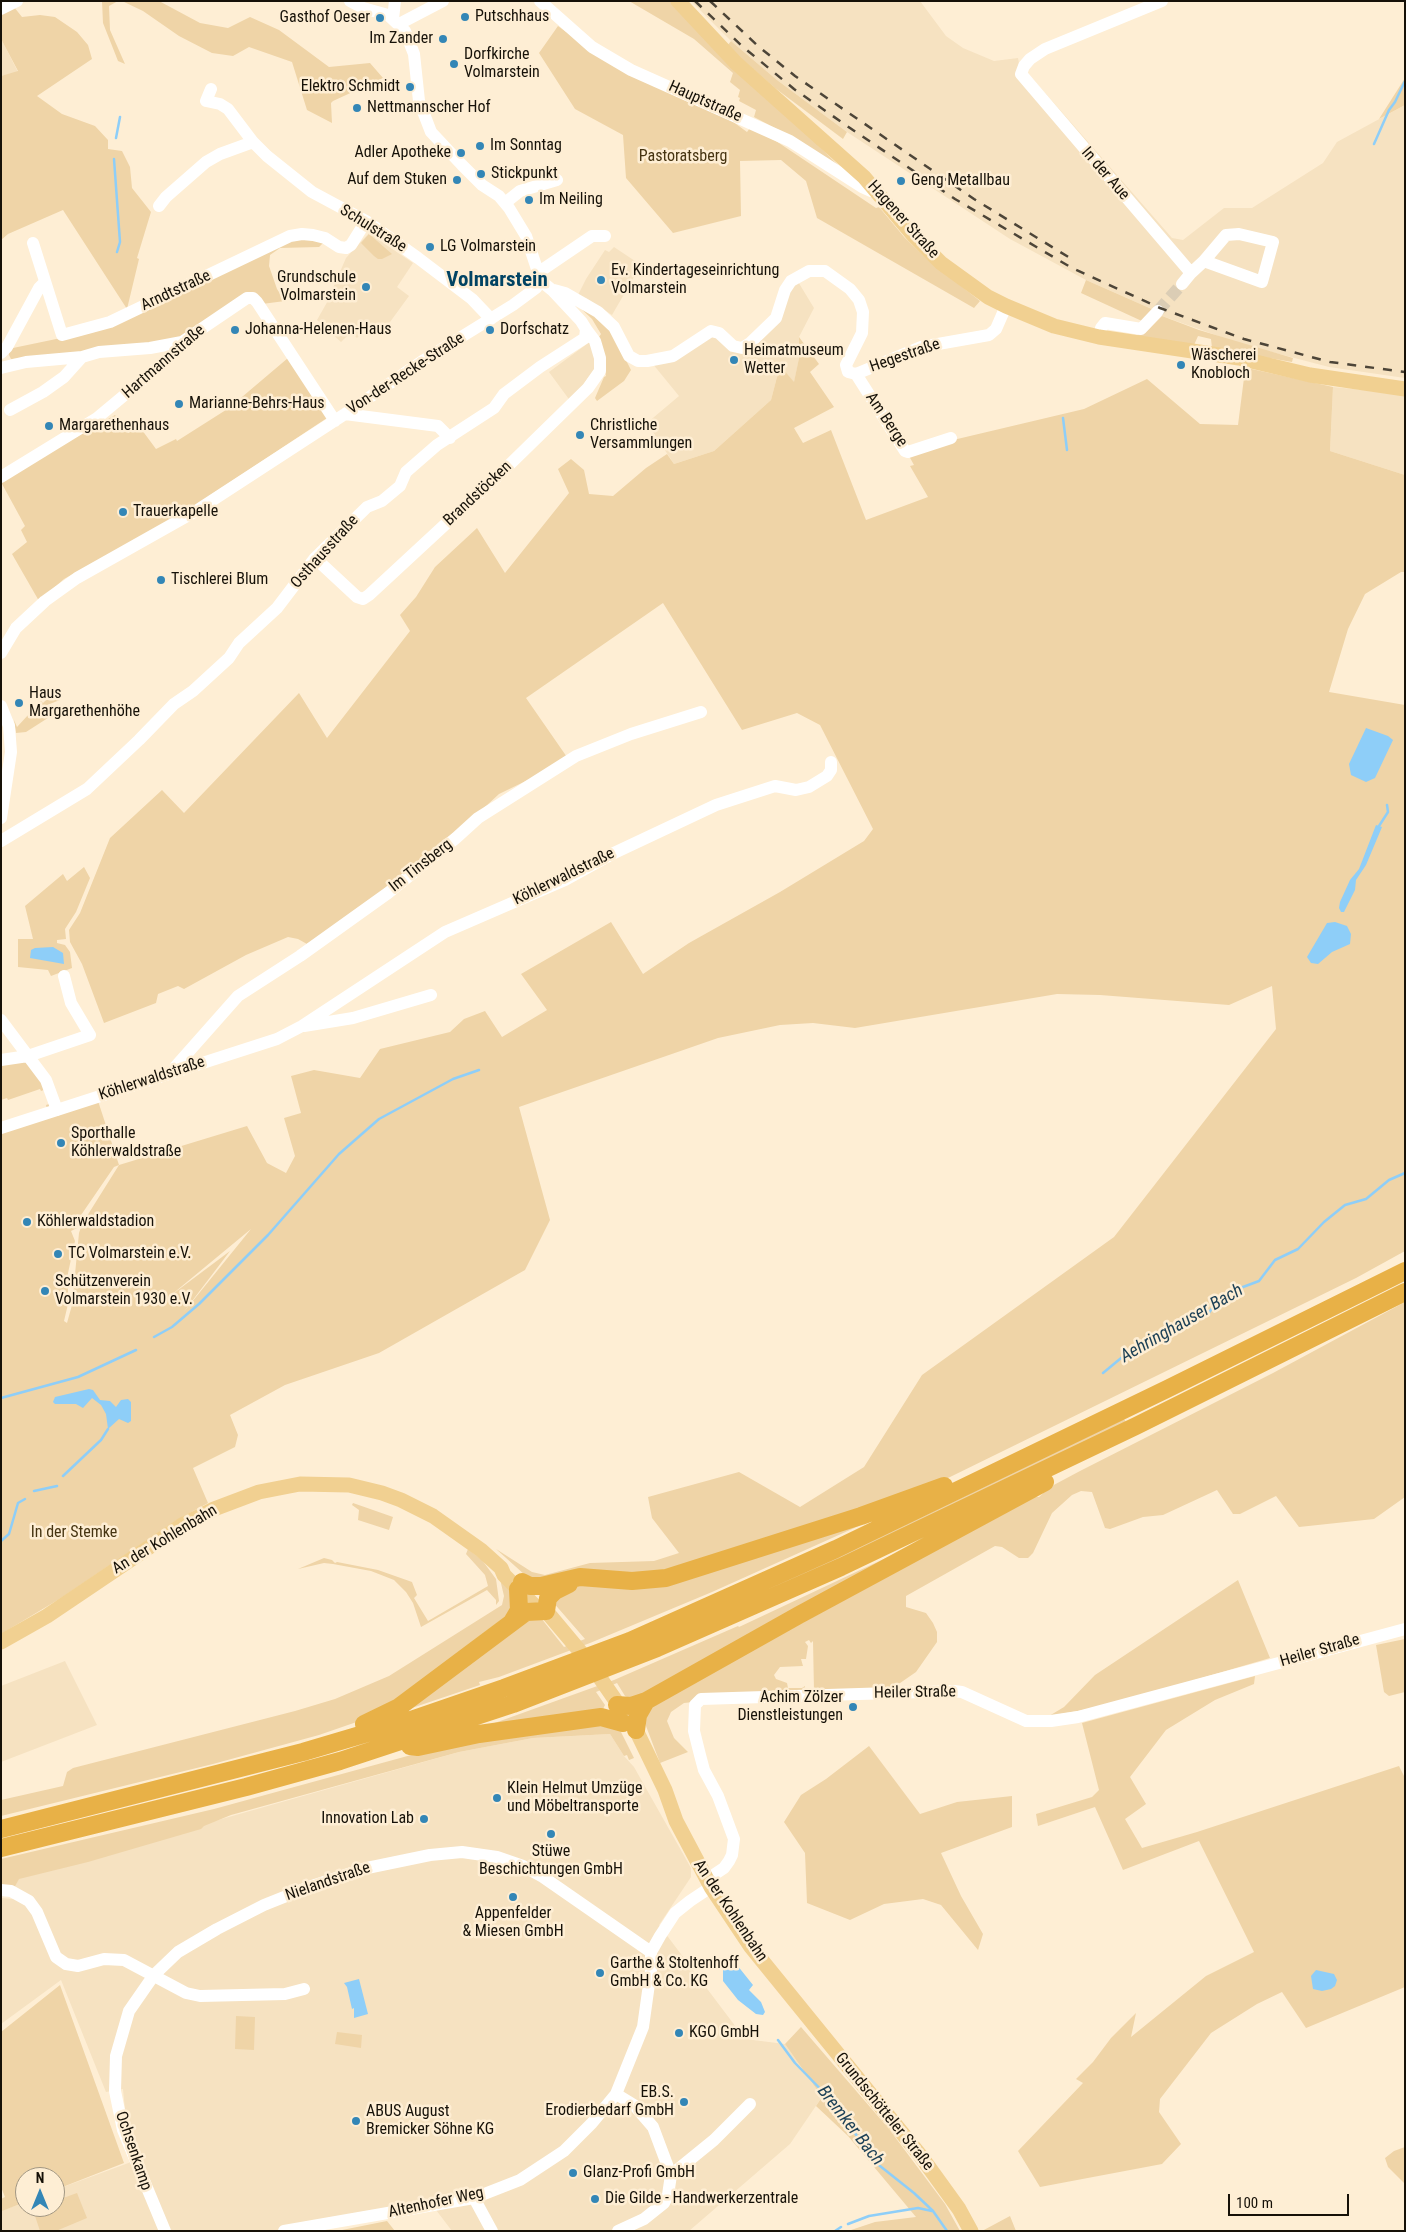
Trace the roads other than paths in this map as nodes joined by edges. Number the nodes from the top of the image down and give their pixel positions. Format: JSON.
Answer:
{"nodes":[{"id":1,"x":17,"y":1,"type":"edge"},
{"id":2,"x":350,"y":1,"type":"edge"},
{"id":3,"x":365,"y":1,"type":"edge"},
{"id":4,"x":395,"y":1,"type":"edge"},
{"id":5,"x":443,"y":1,"type":"edge"},
{"id":6,"x":540,"y":1,"type":"edge"},
{"id":7,"x":678,"y":1,"type":"edge"},
{"id":8,"x":1162,"y":1,"type":"edge"},
{"id":9,"x":1,"y":9,"type":"edge"},
{"id":10,"x":379,"y":12,"type":"junction"},
{"id":11,"x":396,"y":21,"type":"junction"},
{"id":12,"x":211,"y":89,"type":"dead end"},
{"id":13,"x":253,"y":142,"type":"junction"},
{"id":14,"x":557,"y":180,"type":"dead end"},
{"id":15,"x":878,"y":191,"type":"junction"},
{"id":16,"x":505,"y":203,"type":"junction"},
{"id":17,"x":160,"y":206,"type":"dead end"},
{"id":18,"x":366,"y":221,"type":"junction"},
{"id":19,"x":605,"y":236,"type":"dead end"},
{"id":20,"x":33,"y":243,"type":"dead end"},
{"id":21,"x":1204,"y":261,"type":"junction"},
{"id":22,"x":1190,"y":273,"type":"junction"},
{"id":23,"x":540,"y":277,"type":"junction"},
{"id":24,"x":45,"y":282,"type":"junction"},
{"id":25,"x":1182,"y":284,"type":"tunnel mouth"},
{"id":26,"x":552,"y":290,"type":"junction"},
{"id":27,"x":1006,"y":306,"type":"junction"},
{"id":28,"x":1158,"y":311,"type":"tunnel mouth"},
{"id":29,"x":492,"y":319,"type":"junction"},
{"id":30,"x":586,"y":329,"type":"junction"},
{"id":31,"x":1099,"y":337,"type":"junction"},
{"id":32,"x":182,"y":342,"type":"junction"},
{"id":33,"x":1,"y":354,"type":"edge"},
{"id":34,"x":82,"y":357,"type":"junction"},
{"id":35,"x":1,"y":368,"type":"edge"},
{"id":36,"x":856,"y":374,"type":"junction"},
{"id":37,"x":1405,"y":389,"type":"edge"},
{"id":38,"x":10,"y":410,"type":"dead end"},
{"id":39,"x":340,"y":417,"type":"junction"},
{"id":40,"x":450,"y":438,"type":"junction"},
{"id":41,"x":951,"y":438,"type":"dead end"},
{"id":42,"x":1,"y":477,"type":"edge"},
{"id":43,"x":315,"y":558,"type":"junction"},
{"id":44,"x":1,"y":653,"type":"edge"},
{"id":45,"x":1,"y":706,"type":"edge"},
{"id":46,"x":701,"y":712,"type":"dead end"},
{"id":47,"x":831,"y":762,"type":"dead end"},
{"id":48,"x":4,"y":803,"type":"junction"},
{"id":49,"x":1,"y":818,"type":"edge"},
{"id":50,"x":8,"y":833,"type":"edge"},
{"id":51,"x":64,"y":976,"type":"dead end"},
{"id":52,"x":431,"y":995,"type":"dead end"},
{"id":53,"x":1,"y":1020,"type":"edge"},
{"id":54,"x":302,"y":1026,"type":"junction"},
{"id":55,"x":28,"y":1056,"type":"junction"},
{"id":56,"x":1,"y":1060,"type":"edge"},
{"id":57,"x":174,"y":1072,"type":"junction"},
{"id":58,"x":57,"y":1110,"type":"junction"},
{"id":59,"x":1,"y":1128,"type":"edge"},
{"id":60,"x":1405,"y":1271,"type":"edge"},
{"id":61,"x":1405,"y":1292,"type":"edge"},
{"id":62,"x":1080,"y":1453,"type":"junction"},
{"id":63,"x":992,"y":1474,"type":"junction"},
{"id":64,"x":596,"y":1578,"type":"junction"},
{"id":65,"x":520,"y":1585,"type":"junction"},
{"id":66,"x":546,"y":1611,"type":"junction"},
{"id":67,"x":512,"y":1622,"type":"junction"},
{"id":68,"x":1405,"y":1629,"type":"edge"},
{"id":69,"x":1,"y":1642,"type":"edge"},
{"id":70,"x":613,"y":1698,"type":"junction"},
{"id":71,"x":646,"y":1701,"type":"junction"},
{"id":72,"x":601,"y":1717,"type":"junction"},
{"id":73,"x":629,"y":1727,"type":"junction"},
{"id":74,"x":394,"y":1744,"type":"junction"},
{"id":75,"x":303,"y":1752,"type":"junction"},
{"id":76,"x":1,"y":1829,"type":"edge"},
{"id":77,"x":1,"y":1848,"type":"edge"},
{"id":78,"x":709,"y":1884,"type":"junction"},
{"id":79,"x":1,"y":1890,"type":"edge"},
{"id":80,"x":651,"y":1952,"type":"junction"},
{"id":81,"x":154,"y":1975,"type":"junction"},
{"id":82,"x":304,"y":1989,"type":"dead end"},
{"id":83,"x":792,"y":1996,"type":"joint"},
{"id":84,"x":616,"y":2094,"type":"junction"},
{"id":85,"x":750,"y":2104,"type":"dead end"},
{"id":86,"x":671,"y":2175,"type":"junction"},
{"id":87,"x":474,"y":2198,"type":"junction"},
{"id":88,"x":165,"y":2231,"type":"edge"},
{"id":89,"x":284,"y":2231,"type":"edge"},
{"id":90,"x":492,"y":2231,"type":"edge"},
{"id":91,"x":618,"y":2231,"type":"edge"},
{"id":92,"x":971,"y":2231,"type":"edge"}],
"edges":[{"from":1,"to":9,"type":"street"},
{"from":2,"to":10,"type":"street"},
{"from":3,"to":10,"type":"street"},
{"from":4,"to":11,"type":"street"},
{"from":5,"to":11,"type":"street"},
{"from":6,"to":15,"type":"street","name":"Hauptstraße"},
{"from":7,"to":15,"type":"main road","name":"Hagener Straße"},
{"from":8,"to":22,"type":"street","name":"In der Aue"},
{"from":10,"to":11,"type":"street"},
{"from":11,"to":16,"type":"street"},
{"from":12,"to":13,"type":"street","name":"Schulstraße"},
{"from":13,"to":17,"type":"street"},
{"from":13,"to":18,"type":"street","name":"Schulstraße"},
{"from":14,"to":16,"type":"street"},
{"from":15,"to":27,"type":"main road","name":"Hagener Straße"},
{"from":16,"to":23,"type":"street"},
{"from":18,"to":24,"type":"street","name":"Arndtstraße"},
{"from":18,"to":29,"type":"street","name":"Schulstraße"},
{"from":19,"to":23,"type":"street","name":"Von-der-Recke-Straße"},
{"from":20,"to":24,"type":"street","name":"Arndtstraße"},
{"from":21,"to":21,"type":"street"},
{"from":21,"to":22,"type":"street"},
{"from":22,"to":25,"type":"street"},
{"from":23,"to":26,"type":"street"},
{"from":23,"to":29,"type":"street","name":"Von-der-Recke-Straße"},
{"from":24,"to":33,"type":"street"},
{"from":26,"to":30,"type":"street"},
{"from":26,"to":36,"type":"street","name":"Hegestraße"},
{"from":27,"to":31,"type":"main road","name":"Hagener Straße"},
{"from":27,"to":36,"type":"street","name":"Hegestraße"},
{"from":28,"to":31,"type":"street"},
{"from":29,"to":39,"type":"street","name":"Von-der-Recke-Straße"},
{"from":30,"to":40,"type":"street","name":"Osthausstraße"},
{"from":30,"to":43,"type":"street","name":"Brandstöcken"},
{"from":31,"to":37,"type":"main road","name":"Hagener Straße"},
{"from":32,"to":34,"type":"street"},
{"from":32,"to":39,"type":"street","name":"Hartmannstraße"},
{"from":32,"to":42,"type":"street","name":"Hartmannstraße"},
{"from":34,"to":35,"type":"street"},
{"from":34,"to":38,"type":"street"},
{"from":36,"to":41,"type":"street","name":"Am Berge"},
{"from":39,"to":40,"type":"street"},
{"from":39,"to":44,"type":"street","name":"Von-der-Recke-Straße"},
{"from":40,"to":43,"type":"street","name":"Osthausstraße"},
{"from":43,"to":50,"type":"street","name":"Osthausstraße"},
{"from":45,"to":48,"type":"street"},
{"from":46,"to":57,"type":"street","name":"Im Tinsberg"},
{"from":47,"to":54,"type":"street","name":"Köhlerwaldstraße"},
{"from":48,"to":49,"type":"street"},
{"from":48,"to":50,"type":"street"},
{"from":51,"to":55,"type":"street"},
{"from":52,"to":54,"type":"street","name":"Köhlerwaldstraße"},
{"from":53,"to":55,"type":"street"},
{"from":54,"to":57,"type":"street","name":"Köhlerwaldstraße"},
{"from":55,"to":56,"type":"street"},
{"from":55,"to":58,"type":"street"},
{"from":57,"to":58,"type":"street","name":"Köhlerwaldstraße"},
{"from":58,"to":59,"type":"street","name":"Köhlerwaldstraße"},
{"from":60,"to":63,"type":"highway"},
{"from":61,"to":62,"type":"highway"},
{"from":62,"to":71,"type":"highway"},
{"from":62,"to":74,"type":"highway"},
{"from":63,"to":64,"type":"highway"},
{"from":63,"to":75,"type":"highway"},
{"from":64,"to":65,"type":"highway"},
{"from":64,"to":66,"type":"highway"},
{"from":65,"to":66,"type":"main road","name":"An der Kohlenbahn"},
{"from":65,"to":67,"type":"highway"},
{"from":65,"to":69,"type":"main road","name":"An der Kohlenbahn"},
{"from":66,"to":67,"type":"highway"},
{"from":66,"to":70,"type":"main road","name":"An der Kohlenbahn"},
{"from":67,"to":75,"type":"highway"},
{"from":68,"to":78,"type":"street","name":"Heiler Straße"},
{"from":70,"to":71,"type":"highway"},
{"from":70,"to":72,"type":"highway"},
{"from":70,"to":73,"type":"main road","name":"An der Kohlenbahn"},
{"from":71,"to":73,"type":"highway"},
{"from":72,"to":73,"type":"highway"},
{"from":72,"to":74,"type":"highway"},
{"from":73,"to":78,"type":"main road","name":"An der Kohlenbahn"},
{"from":74,"to":77,"type":"highway"},
{"from":75,"to":76,"type":"highway"},
{"from":78,"to":80,"type":"street"},
{"from":78,"to":83,"type":"main road","name":"An der Kohlenbahn"},
{"from":79,"to":81,"type":"street"},
{"from":80,"to":81,"type":"street","name":"Nielandstraße"},
{"from":80,"to":84,"type":"street","name":"Altenhofer Weg"},
{"from":81,"to":82,"type":"street"},
{"from":81,"to":88,"type":"street","name":"Ochsenkamp"},
{"from":83,"to":92,"type":"main road","name":"Grundschötteler Straße"},
{"from":84,"to":86,"type":"street"},
{"from":84,"to":87,"type":"street","name":"Altenhofer Weg"},
{"from":85,"to":86,"type":"street"},
{"from":86,"to":91,"type":"street"},
{"from":87,"to":89,"type":"street","name":"Altenhofer Weg"},
{"from":87,"to":90,"type":"street"}]}
